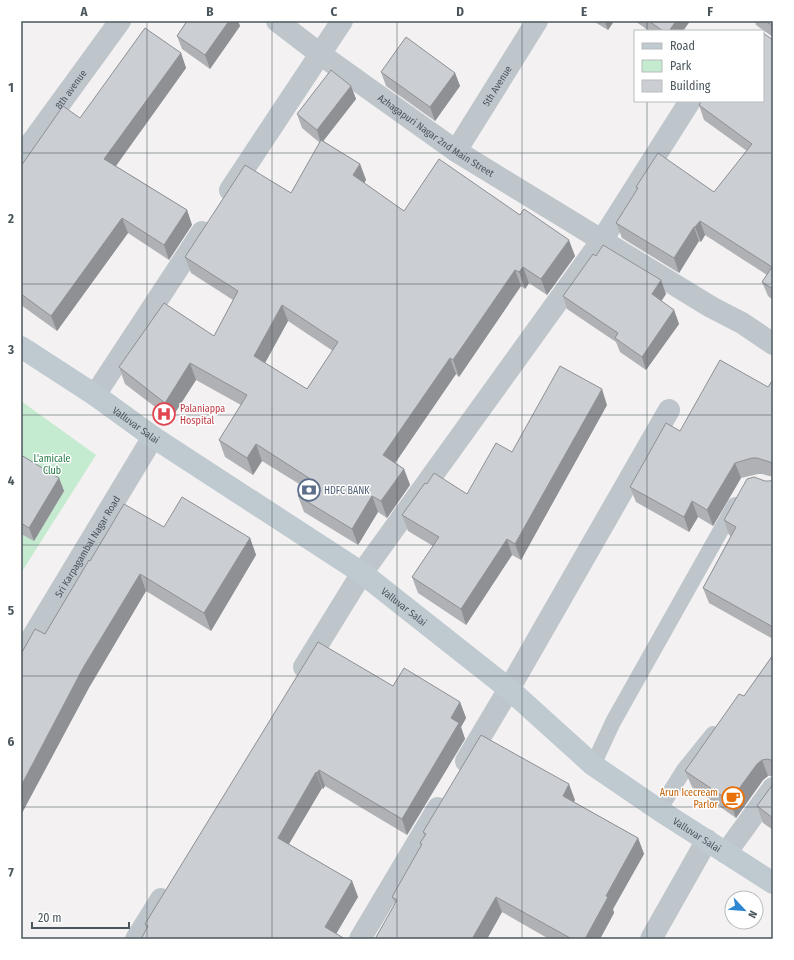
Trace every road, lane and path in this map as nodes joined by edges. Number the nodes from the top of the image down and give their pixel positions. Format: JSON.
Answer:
{"nodes":[{"id":1,"x":120,"y":21,"type":"edge"},
{"id":2,"x":277,"y":21,"type":"edge"},
{"id":3,"x":342,"y":21,"type":"edge"},
{"id":4,"x":537,"y":21,"type":"edge"},
{"id":5,"x":320,"y":54,"type":"junction"},
{"id":6,"x":689,"y":102,"type":"edge"},
{"id":7,"x":456,"y":151,"type":"junction"},
{"id":8,"x":21,"y":158,"type":"edge"},
{"id":9,"x":602,"y":240,"type":"junction"},
{"id":10,"x":773,"y":344,"type":"edge"},
{"id":11,"x":21,"y":347,"type":"edge"},
{"id":12,"x":95,"y":395,"type":"junction"},
{"id":13,"x":669,"y":410,"type":"dead end"},
{"id":14,"x":153,"y":437,"type":"junction"},
{"id":15,"x":742,"y":493,"type":"edge"},
{"id":16,"x":362,"y":573,"type":"junction"},
{"id":17,"x":21,"y":656,"type":"edge"},
{"id":18,"x":295,"y":682,"type":"edge"},
{"id":19,"x":509,"y":689,"type":"junction"},
{"id":20,"x":723,"y":723,"type":"edge"},
{"id":21,"x":593,"y":765,"type":"junction"},
{"id":22,"x":773,"y":788,"type":"edge"},
{"id":23,"x":660,"y":810,"type":"junction"},
{"id":24,"x":707,"y":840,"type":"junction"},
{"id":25,"x":726,"y":853,"type":"junction"},
{"id":26,"x":773,"y":883,"type":"edge"},
{"id":27,"x":170,"y":885,"type":"edge"},
{"id":28,"x":136,"y":939,"type":"edge"},
{"id":29,"x":360,"y":939,"type":"edge"},
{"id":30,"x":651,"y":939,"type":"edge"}],
"edges":[{"from":1,"to":8,"type":"street","name":"8th avenue"},
{"from":2,"to":5,"type":"street","name":"Azhagapuri Nagar 2nd Main Street"},
{"from":3,"to":5,"type":"street"},
{"from":4,"to":7,"type":"street","name":"5th Avenue"},
{"from":5,"to":7,"type":"street","name":"Azhagapuri Nagar 2nd Main Street"},
{"from":5,"to":12,"type":"street"},
{"from":6,"to":9,"type":"street"},
{"from":7,"to":9,"type":"street","name":"Azhagapuri Nagar 2nd Main Street"},
{"from":9,"to":10,"type":"street","name":"Azhagapuri Nagar 2nd Main Street"},
{"from":9,"to":16,"type":"street"},
{"from":11,"to":12,"type":"main road","name":"Valluvar Salai"},
{"from":12,"to":14,"type":"main road","name":"Valluvar Salai"},
{"from":13,"to":19,"type":"street"},
{"from":14,"to":16,"type":"main road","name":"Valluvar Salai"},
{"from":14,"to":17,"type":"street","name":"Sri Karpagambal Nagar Road"},
{"from":15,"to":21,"type":"lane"},
{"from":16,"to":18,"type":"street"},
{"from":16,"to":19,"type":"main road","name":"Valluvar Salai"},
{"from":19,"to":21,"type":"main road","name":"Valluvar Salai"},
{"from":19,"to":29,"type":"street"},
{"from":20,"to":23,"type":"lane"},
{"from":21,"to":23,"type":"main road","name":"Valluvar Salai"},
{"from":22,"to":25,"type":"street"},
{"from":23,"to":24,"type":"main road","name":"Valluvar Salai"},
{"from":24,"to":25,"type":"main road","name":"Valluvar Salai"},
{"from":24,"to":30,"type":"street"},
{"from":25,"to":26,"type":"main road","name":"Valluvar Salai"},
{"from":27,"to":28,"type":"street"}]}
